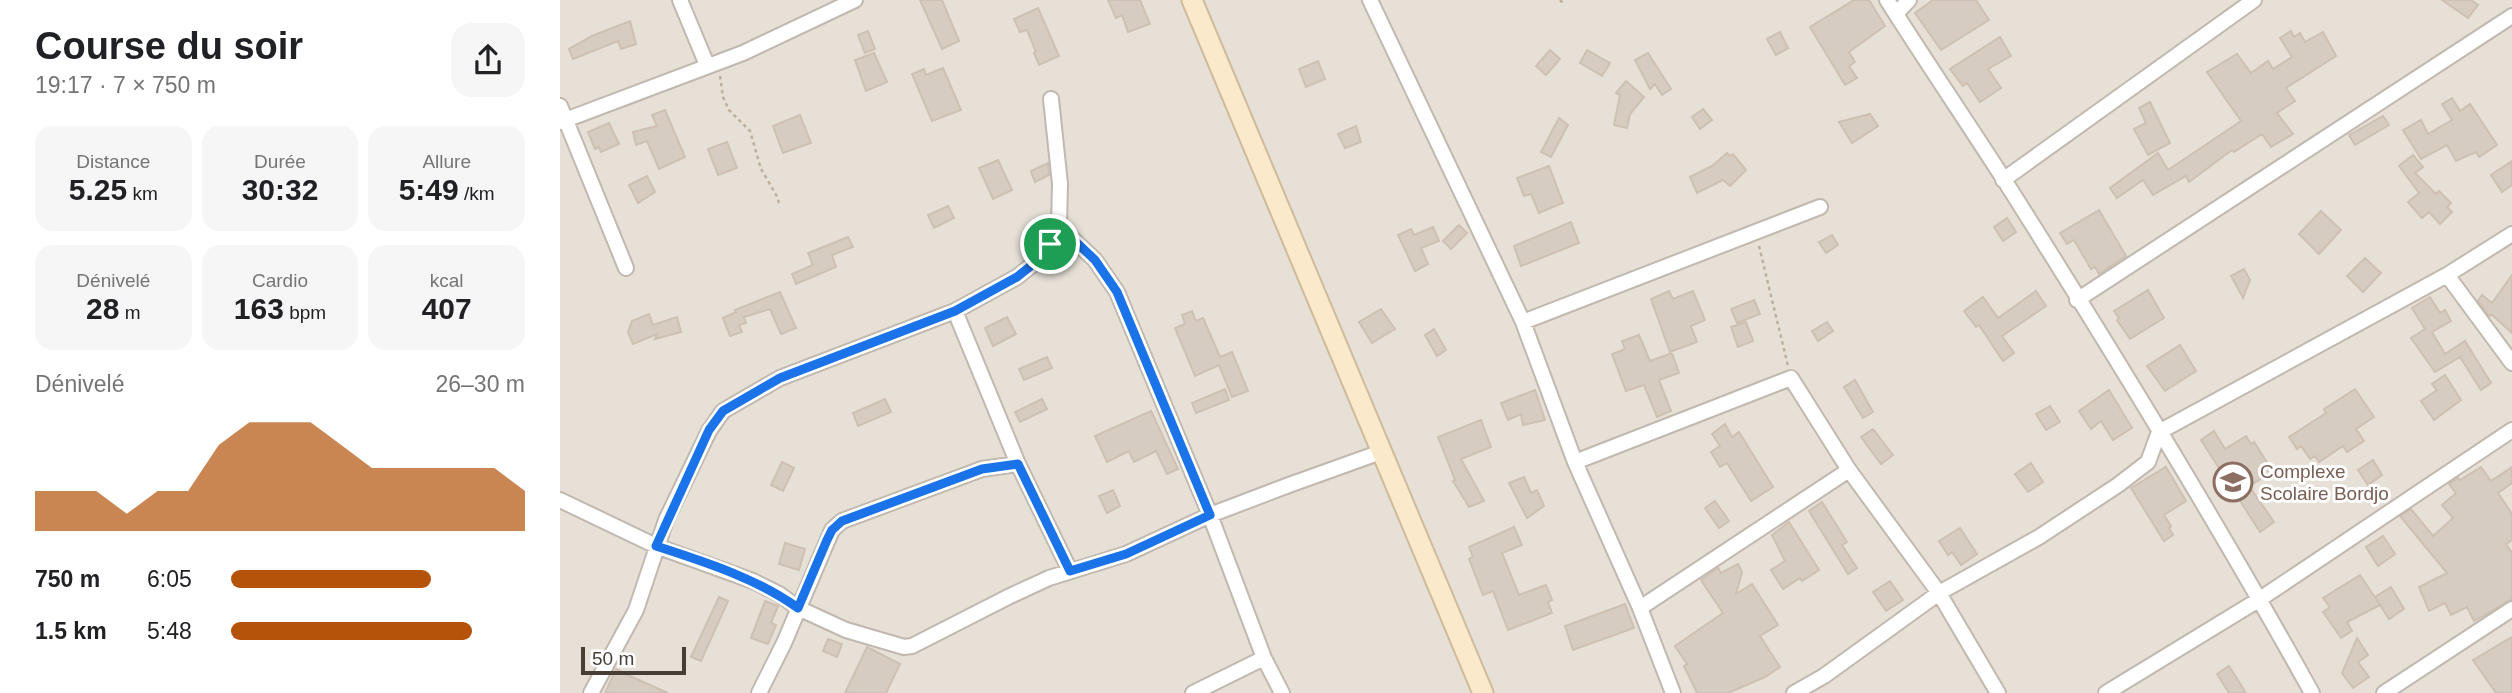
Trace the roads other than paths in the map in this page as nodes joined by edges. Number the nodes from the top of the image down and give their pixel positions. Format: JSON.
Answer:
{"nodes":[{"id":1,"x":680,"y":0,"type":"edge"},
{"id":2,"x":854,"y":0,"type":"edge"},
{"id":3,"x":1192,"y":0,"type":"edge"},
{"id":4,"x":1370,"y":0,"type":"edge"},
{"id":5,"x":1887,"y":0,"type":"edge"},
{"id":6,"x":1909,"y":0,"type":"edge"},
{"id":7,"x":2254,"y":0,"type":"edge"},
{"id":8,"x":1896,"y":14,"type":"junction"},
{"id":9,"x":2512,"y":16,"type":"edge"},
{"id":10,"x":712,"y":64,"type":"junction"},
{"id":11,"x":1051,"y":99,"type":"dead end"},
{"id":12,"x":562,"y":116,"type":"edge"},
{"id":13,"x":2003,"y":180,"type":"junction"},
{"id":14,"x":1820,"y":207,"type":"dead end"},
{"id":15,"x":1059,"y":226,"type":"junction"},
{"id":16,"x":2512,"y":234,"type":"edge"},
{"id":17,"x":625,"y":268,"type":"dead end"},
{"id":18,"x":2447,"y":275,"type":"junction"},
{"id":19,"x":2077,"y":300,"type":"junction"},
{"id":20,"x":955,"y":311,"type":"junction"},
{"id":21,"x":1523,"y":322,"type":"junction"},
{"id":22,"x":2512,"y":363,"type":"edge"},
{"id":23,"x":2512,"y":430,"type":"edge"},
{"id":24,"x":2159,"y":432,"type":"junction"},
{"id":25,"x":1381,"y":452,"type":"junction"},
{"id":26,"x":1575,"y":462,"type":"junction"},
{"id":27,"x":1018,"y":464,"type":"junction"},
{"id":28,"x":1849,"y":470,"type":"junction"},
{"id":29,"x":560,"y":500,"type":"edge"},
{"id":30,"x":1210,"y":515,"type":"junction"},
{"id":31,"x":656,"y":546,"type":"junction"},
{"id":32,"x":1070,"y":571,"type":"junction"},
{"id":33,"x":1939,"y":593,"type":"junction"},
{"id":34,"x":2260,"y":599,"type":"junction"},
{"id":35,"x":798,"y":608,"type":"junction"},
{"id":36,"x":1640,"y":608,"type":"junction"},
{"id":37,"x":2512,"y":609,"type":"edge"},
{"id":38,"x":1264,"y":658,"type":"junction"},
{"id":39,"x":591,"y":693,"type":"edge"},
{"id":40,"x":759,"y":693,"type":"edge"},
{"id":41,"x":1193,"y":693,"type":"edge"},
{"id":42,"x":1282,"y":693,"type":"edge"},
{"id":43,"x":1483,"y":693,"type":"edge"},
{"id":44,"x":1673,"y":693,"type":"edge"},
{"id":45,"x":1794,"y":693,"type":"edge"},
{"id":46,"x":1998,"y":693,"type":"edge"},
{"id":47,"x":2106,"y":693,"type":"edge"},
{"id":48,"x":2312,"y":693,"type":"edge"},
{"id":49,"x":2384,"y":693,"type":"edge"}],
"edges":[{"from":1,"to":10,"type":"street"},
{"from":2,"to":10,"type":"street"},
{"from":3,"to":25,"type":"street"},
{"from":4,"to":21,"type":"street"},
{"from":5,"to":8,"type":"street"},
{"from":6,"to":8,"type":"street"},
{"from":7,"to":13,"type":"street"},
{"from":8,"to":13,"type":"street"},
{"from":9,"to":19,"type":"street"},
{"from":10,"to":12,"type":"street"},
{"from":11,"to":15,"type":"street"},
{"from":12,"to":17,"type":"street"},
{"from":13,"to":19,"type":"street"},
{"from":14,"to":21,"type":"street"},
{"from":15,"to":20,"type":"street"},
{"from":15,"to":30,"type":"street"},
{"from":16,"to":18,"type":"street"},
{"from":18,"to":22,"type":"street"},
{"from":18,"to":24,"type":"street"},
{"from":19,"to":24,"type":"street"},
{"from":20,"to":27,"type":"street"},
{"from":20,"to":31,"type":"street"},
{"from":21,"to":26,"type":"street"},
{"from":23,"to":34,"type":"street"},
{"from":24,"to":33,"type":"street"},
{"from":24,"to":34,"type":"street"},
{"from":25,"to":30,"type":"street"},
{"from":25,"to":43,"type":"street"},
{"from":26,"to":28,"type":"street"},
{"from":26,"to":36,"type":"street"},
{"from":27,"to":32,"type":"street"},
{"from":27,"to":35,"type":"street"},
{"from":28,"to":33,"type":"street"},
{"from":28,"to":36,"type":"street"},
{"from":29,"to":31,"type":"street"},
{"from":30,"to":32,"type":"street"},
{"from":30,"to":38,"type":"street"},
{"from":31,"to":35,"type":"street"},
{"from":31,"to":39,"type":"street"},
{"from":32,"to":35,"type":"street"},
{"from":33,"to":45,"type":"street"},
{"from":33,"to":46,"type":"street"},
{"from":34,"to":47,"type":"street"},
{"from":34,"to":48,"type":"street"},
{"from":35,"to":40,"type":"street"},
{"from":36,"to":44,"type":"street"},
{"from":37,"to":49,"type":"street"},
{"from":38,"to":41,"type":"street"},
{"from":38,"to":42,"type":"street"}]}
